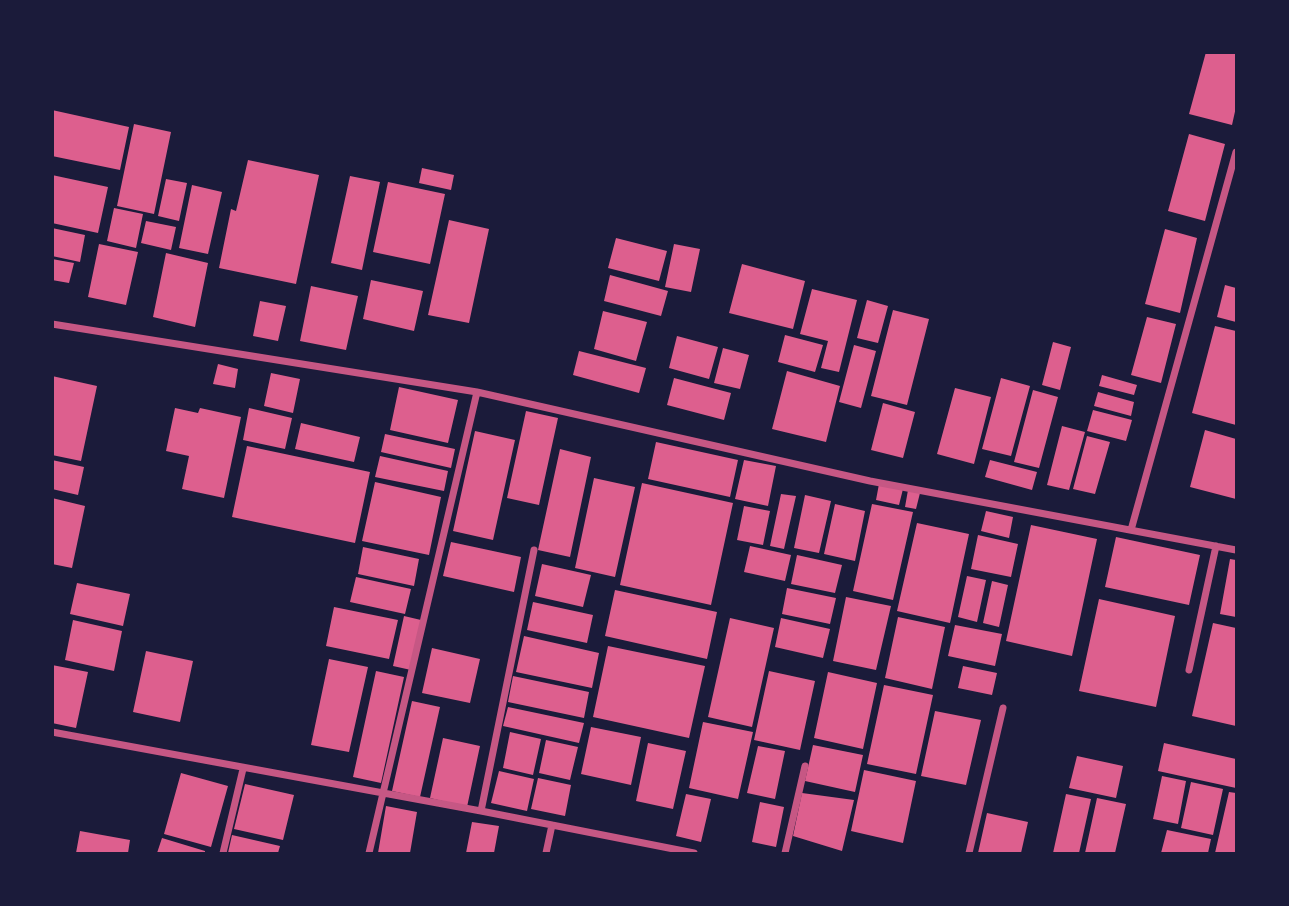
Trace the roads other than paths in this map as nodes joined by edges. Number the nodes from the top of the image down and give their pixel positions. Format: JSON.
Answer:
{"nodes":[{"id":1,"x":1237,"y":152,"type":"edge"},
{"id":2,"x":52,"y":324,"type":"edge"},
{"id":3,"x":477,"y":392,"type":"junction"},
{"id":4,"x":1131,"y":530,"type":"junction"},
{"id":5,"x":1216,"y":546,"type":"junction"},
{"id":6,"x":1236,"y":547,"type":"edge"},
{"id":7,"x":534,"y":550,"type":"dead end"},
{"id":8,"x":1189,"y":670,"type":"dead end"},
{"id":9,"x":1003,"y":708,"type":"dead end"},
{"id":10,"x":52,"y":732,"type":"edge"},
{"id":11,"x":805,"y":766,"type":"dead end"},
{"id":12,"x":243,"y":769,"type":"junction"},
{"id":13,"x":383,"y":794,"type":"junction"},
{"id":14,"x":481,"y":811,"type":"junction"},
{"id":15,"x":552,"y":825,"type":"junction"},
{"id":16,"x":667,"y":851,"type":"edge"},
{"id":17,"x":223,"y":853,"type":"edge"},
{"id":18,"x":369,"y":853,"type":"edge"},
{"id":19,"x":546,"y":853,"type":"edge"},
{"id":20,"x":694,"y":853,"type":"edge"},
{"id":21,"x":785,"y":853,"type":"edge"},
{"id":22,"x":969,"y":853,"type":"edge"}],
"edges":[{"from":1,"to":4,"type":"street"},
{"from":2,"to":3,"type":"street"},
{"from":3,"to":4,"type":"street"},
{"from":3,"to":13,"type":"street"},
{"from":4,"to":5,"type":"street"},
{"from":5,"to":6,"type":"street"},
{"from":5,"to":8,"type":"street"},
{"from":7,"to":14,"type":"street"},
{"from":9,"to":22,"type":"street"},
{"from":10,"to":12,"type":"street"},
{"from":11,"to":21,"type":"street"},
{"from":12,"to":13,"type":"street"},
{"from":12,"to":17,"type":"street"},
{"from":13,"to":14,"type":"street"},
{"from":13,"to":18,"type":"street"},
{"from":14,"to":15,"type":"street"},
{"from":15,"to":16,"type":"street"},
{"from":15,"to":19,"type":"street"},
{"from":16,"to":20,"type":"street"}]}
